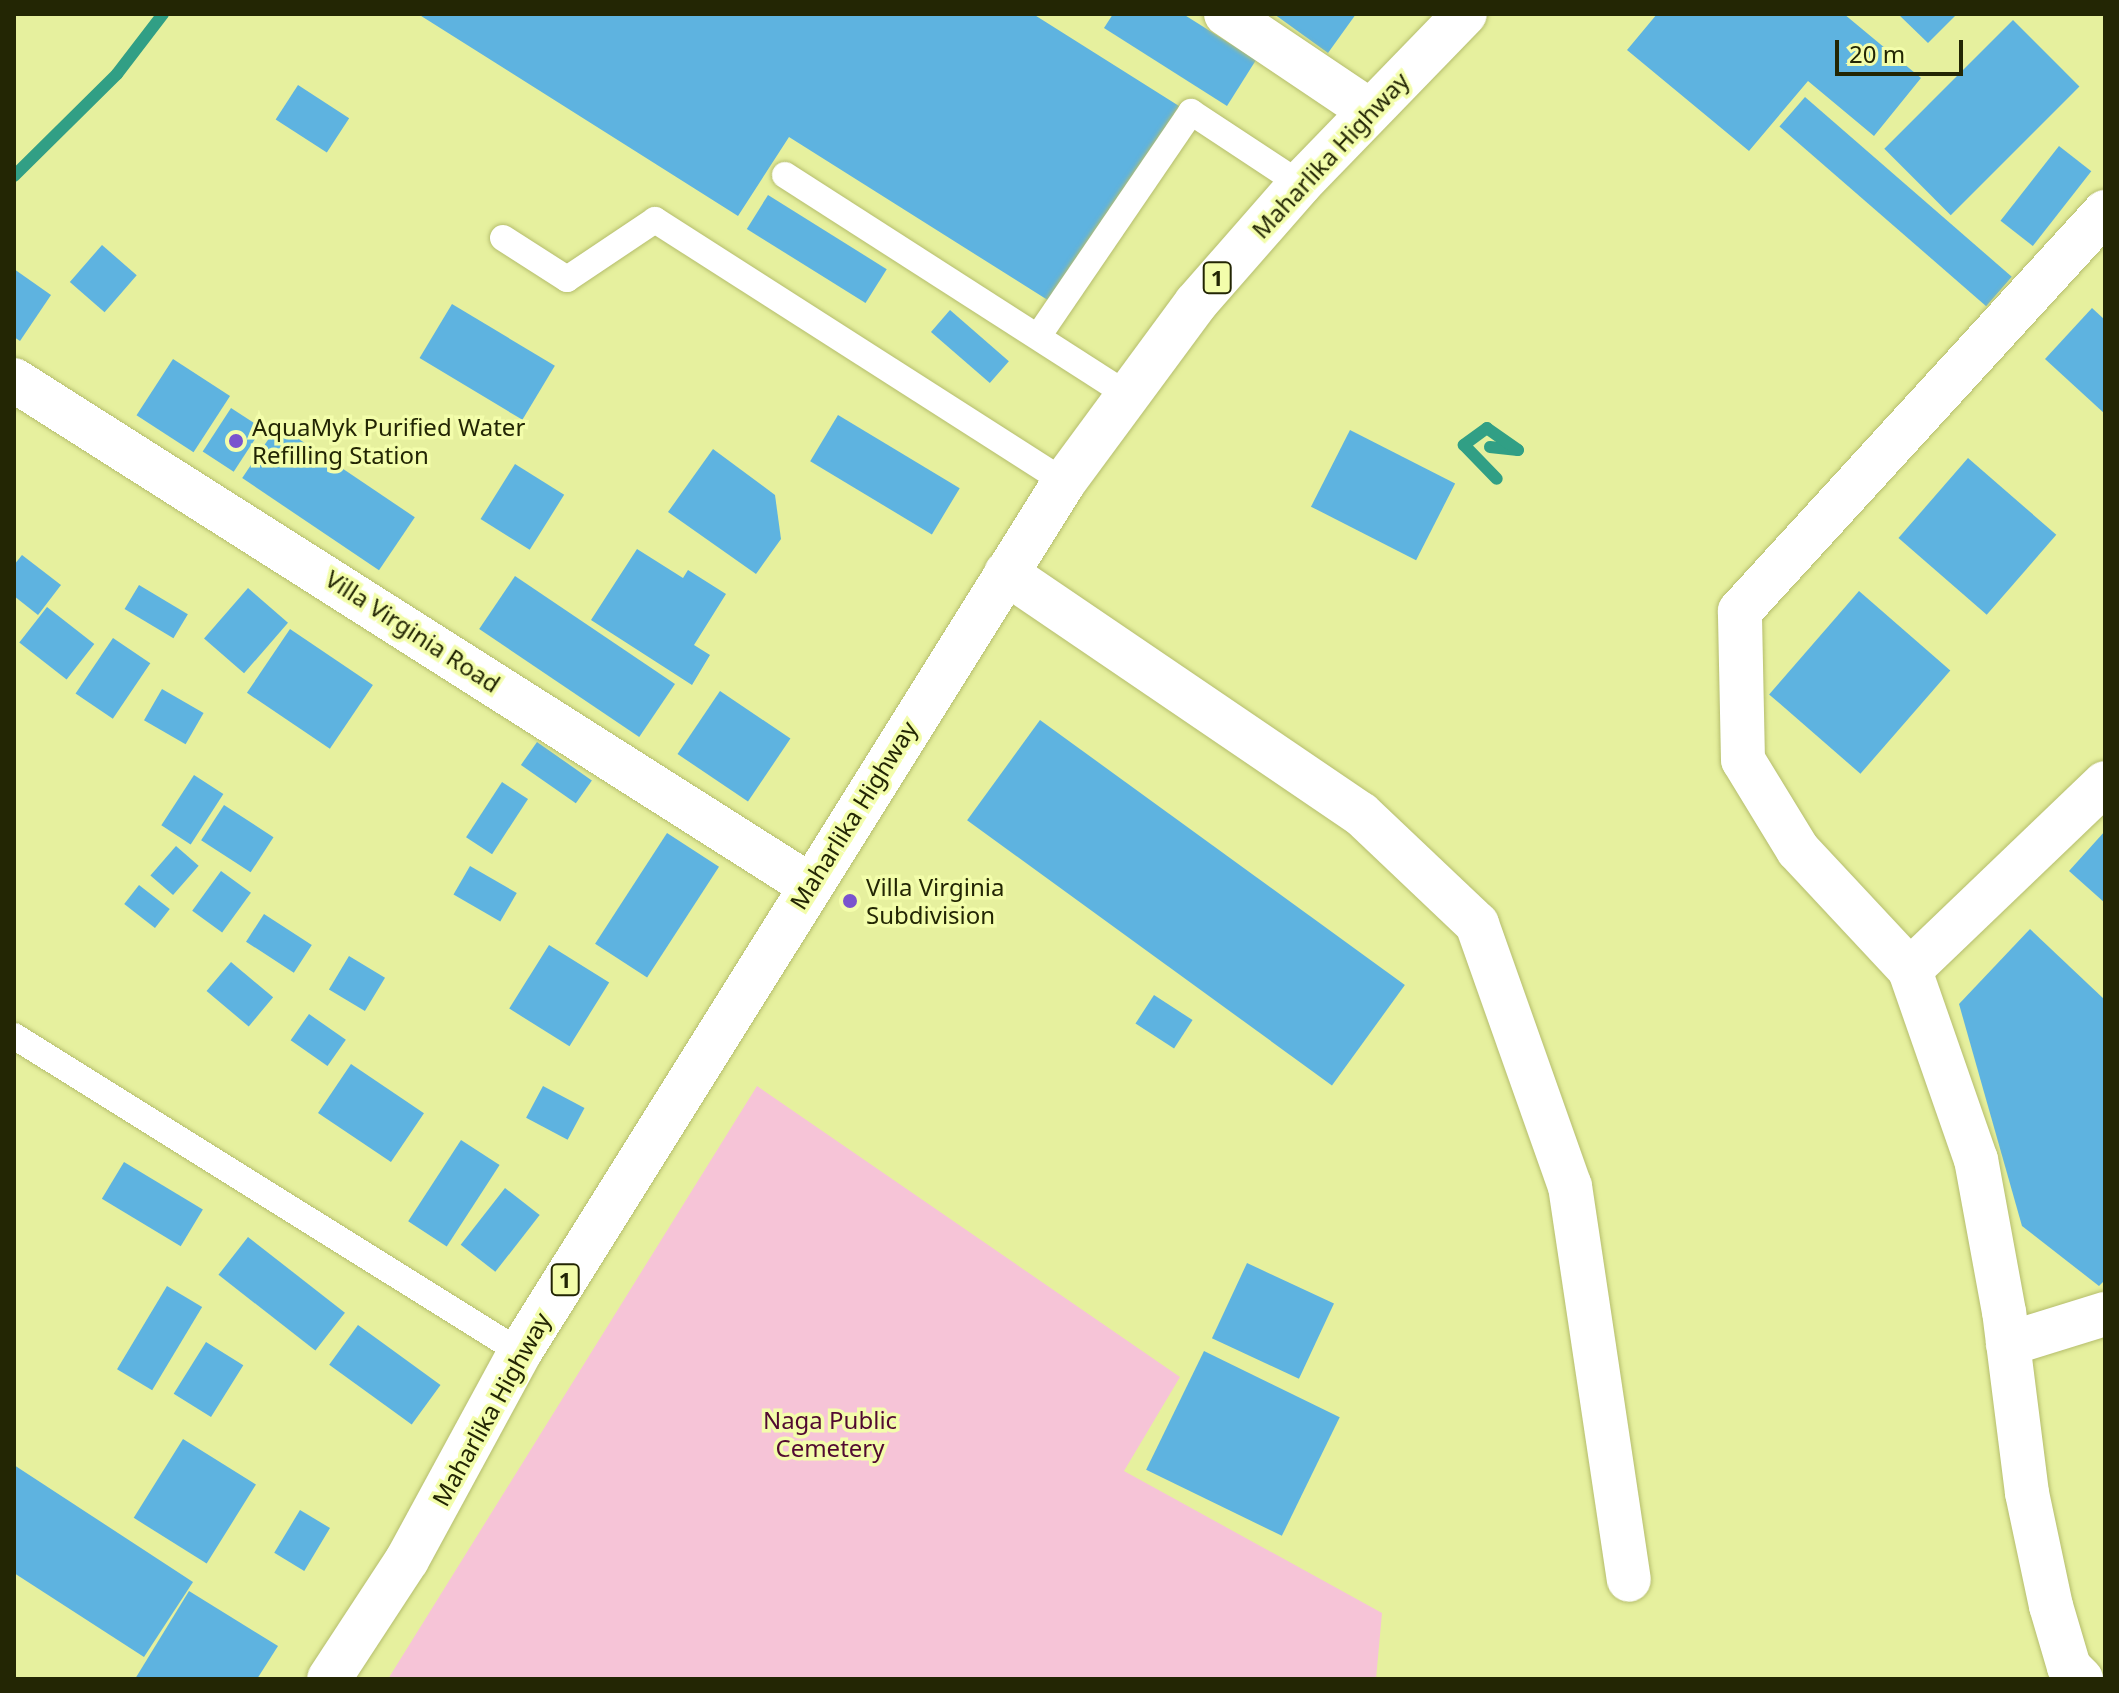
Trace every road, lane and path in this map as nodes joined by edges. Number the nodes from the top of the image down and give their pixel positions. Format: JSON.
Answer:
{"nodes":[{"id":1,"x":1226,"y":14,"type":"edge"},
{"id":2,"x":1465,"y":14,"type":"edge"},
{"id":3,"x":1369,"y":110,"type":"junction"},
{"id":4,"x":785,"y":175,"type":"dead end"},
{"id":5,"x":1300,"y":184,"type":"junction"},
{"id":6,"x":2105,"y":212,"type":"edge"},
{"id":7,"x":503,"y":238,"type":"dead end"},
{"id":8,"x":1039,"y":335,"type":"junction"},
{"id":9,"x":14,"y":380,"type":"edge"},
{"id":10,"x":1128,"y":395,"type":"junction"},
{"id":11,"x":1064,"y":482,"type":"junction"},
{"id":12,"x":1006,"y":573,"type":"junction"},
{"id":13,"x":2105,"y":783,"type":"edge"},
{"id":14,"x":809,"y":885,"type":"junction"},
{"id":15,"x":1910,"y":970,"type":"junction"},
{"id":16,"x":14,"y":1036,"type":"edge"},
{"id":17,"x":2105,"y":1314,"type":"edge"},
{"id":18,"x":2008,"y":1344,"type":"junction"},
{"id":19,"x":520,"y":1352,"type":"junction"},
{"id":20,"x":1629,"y":1580,"type":"dead end"},
{"id":21,"x":329,"y":1679,"type":"edge"},
{"id":22,"x":2081,"y":1679,"type":"edge"}],
"edges":[{"from":1,"to":3,"type":"street"},
{"from":2,"to":3,"type":"street","name":"Maharlika Highway","number":"1"},
{"from":3,"to":5,"type":"street","name":"Maharlika Highway","number":"1"},
{"from":4,"to":8,"type":"lane"},
{"from":5,"to":8,"type":"lane"},
{"from":5,"to":10,"type":"street","name":"Maharlika Highway","number":"1"},
{"from":6,"to":15,"type":"street"},
{"from":7,"to":11,"type":"lane"},
{"from":8,"to":10,"type":"lane"},
{"from":9,"to":14,"type":"street","name":"Villa Virginia Road"},
{"from":10,"to":11,"type":"street","name":"Maharlika Highway","number":"1"},
{"from":11,"to":12,"type":"street","name":"Maharlika Highway","number":"1"},
{"from":12,"to":14,"type":"street","name":"Maharlika Highway","number":"1"},
{"from":12,"to":20,"type":"street"},
{"from":13,"to":15,"type":"street"},
{"from":14,"to":19,"type":"street","name":"Maharlika Highway","number":"1"},
{"from":15,"to":18,"type":"street"},
{"from":16,"to":19,"type":"lane"},
{"from":17,"to":18,"type":"street"},
{"from":18,"to":22,"type":"street"},
{"from":19,"to":21,"type":"street","name":"Maharlika Highway","number":"1"}]}
